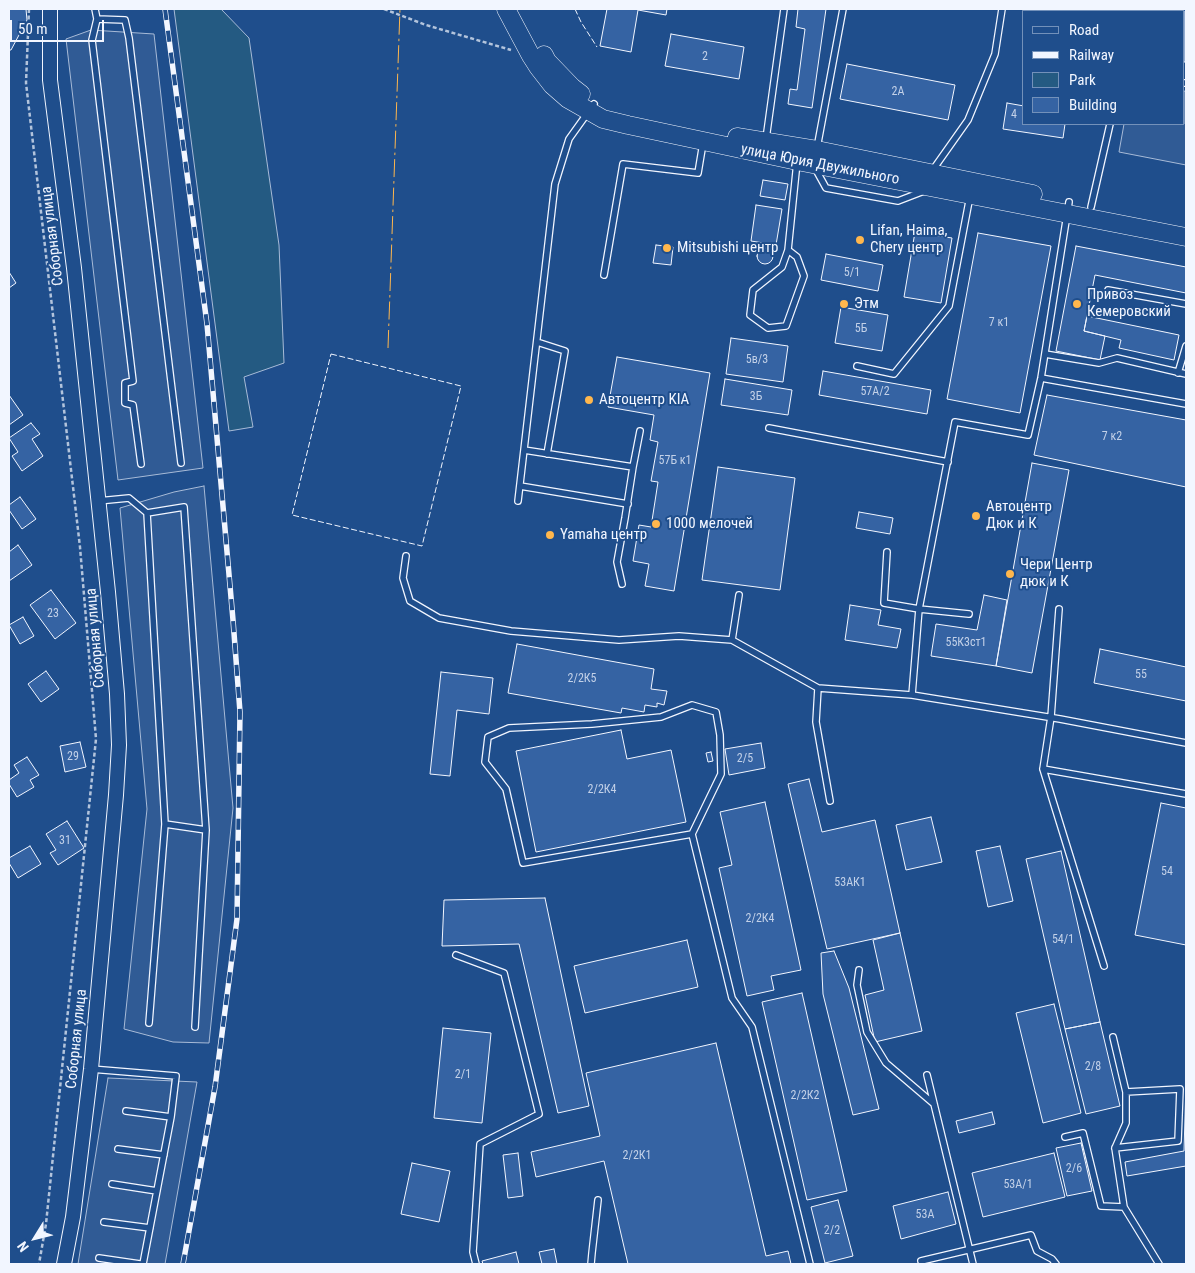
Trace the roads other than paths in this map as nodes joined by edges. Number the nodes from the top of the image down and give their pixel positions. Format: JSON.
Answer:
{"nodes":[{"id":1,"x":50,"y":9,"type":"edge"},
{"id":2,"x":94,"y":9,"type":"edge"},
{"id":3,"x":506,"y":9,"type":"edge"},
{"id":4,"x":518,"y":9,"type":"edge"},
{"id":5,"x":784,"y":9,"type":"edge"},
{"id":6,"x":843,"y":9,"type":"edge"},
{"id":7,"x":1002,"y":9,"type":"edge"},
{"id":8,"x":98,"y":19,"type":"junction"},
{"id":9,"x":592,"y":108,"type":"junction"},
{"id":10,"x":1110,"y":125,"type":"edge"},
{"id":11,"x":703,"y":141,"type":"junction"},
{"id":12,"x":765,"y":141,"type":"junction"},
{"id":13,"x":807,"y":156,"type":"junction"},
{"id":14,"x":932,"y":180,"type":"junction"},
{"id":15,"x":970,"y":194,"type":"junction"},
{"id":16,"x":1091,"y":207,"type":"junction"},
{"id":17,"x":1068,"y":208,"type":"junction"},
{"id":18,"x":1186,"y":225,"type":"edge"},
{"id":19,"x":1186,"y":237,"type":"edge"},
{"id":20,"x":788,"y":250,"type":"junction"},
{"id":21,"x":604,"y":275,"type":"dead end"},
{"id":22,"x":1108,"y":290,"type":"dead end"},
{"id":23,"x":1186,"y":304,"type":"edge"},
{"id":24,"x":537,"y":342,"type":"junction"},
{"id":25,"x":1186,"y":346,"type":"edge"},
{"id":26,"x":1045,"y":354,"type":"junction"},
{"id":27,"x":857,"y":366,"type":"dead end"},
{"id":28,"x":1178,"y":373,"type":"junction"},
{"id":29,"x":1186,"y":374,"type":"edge"},
{"id":30,"x":1041,"y":378,"type":"junction"},
{"id":31,"x":1186,"y":404,"type":"edge"},
{"id":32,"x":769,"y":428,"type":"dead end"},
{"id":33,"x":640,"y":431,"type":"dead end"},
{"id":34,"x":524,"y":450,"type":"junction"},
{"id":35,"x":547,"y":454,"type":"junction"},
{"id":36,"x":948,"y":462,"type":"junction"},
{"id":37,"x":181,"y":463,"type":"dead end"},
{"id":38,"x":141,"y":464,"type":"dead end"},
{"id":39,"x":633,"y":468,"type":"junction"},
{"id":40,"x":520,"y":486,"type":"junction"},
{"id":41,"x":98,"y":501,"type":"junction"},
{"id":42,"x":518,"y":501,"type":"dead end"},
{"id":43,"x":628,"y":504,"type":"junction"},
{"id":44,"x":146,"y":513,"type":"junction"},
{"id":45,"x":887,"y":552,"type":"dead end"},
{"id":46,"x":406,"y":556,"type":"dead end"},
{"id":47,"x":622,"y":584,"type":"dead end"},
{"id":48,"x":739,"y":595,"type":"dead end"},
{"id":49,"x":1059,"y":608,"type":"dead end"},
{"id":50,"x":919,"y":609,"type":"junction"},
{"id":51,"x":969,"y":614,"type":"dead end"},
{"id":52,"x":732,"y":640,"type":"junction"},
{"id":53,"x":818,"y":688,"type":"junction"},
{"id":54,"x":912,"y":695,"type":"junction"},
{"id":55,"x":1051,"y":717,"type":"junction"},
{"id":56,"x":1186,"y":743,"type":"edge"},
{"id":57,"x":1043,"y":768,"type":"junction"},
{"id":58,"x":1186,"y":794,"type":"edge"},
{"id":59,"x":830,"y":801,"type":"dead end"},
{"id":60,"x":165,"y":824,"type":"junction"},
{"id":61,"x":206,"y":830,"type":"junction"},
{"id":62,"x":692,"y":834,"type":"junction"},
{"id":63,"x":456,"y":955,"type":"dead end"},
{"id":64,"x":1104,"y":966,"type":"dead end"},
{"id":65,"x":859,"y":970,"type":"dead end"},
{"id":66,"x":149,"y":1023,"type":"dead end"},
{"id":67,"x":195,"y":1027,"type":"dead end"},
{"id":68,"x":1113,"y":1037,"type":"dead end"},
{"id":69,"x":91,"y":1069,"type":"junction"},
{"id":70,"x":927,"y":1075,"type":"dead end"},
{"id":71,"x":1126,"y":1092,"type":"junction"},
{"id":72,"x":934,"y":1104,"type":"junction"},
{"id":73,"x":126,"y":1111,"type":"dead end"},
{"id":74,"x":171,"y":1117,"type":"junction"},
{"id":75,"x":1065,"y":1137,"type":"dead end"},
{"id":76,"x":1115,"y":1148,"type":"junction"},
{"id":77,"x":118,"y":1149,"type":"dead end"},
{"id":78,"x":164,"y":1155,"type":"junction"},
{"id":79,"x":112,"y":1184,"type":"dead end"},
{"id":80,"x":157,"y":1191,"type":"junction"},
{"id":81,"x":598,"y":1200,"type":"dead end"},
{"id":82,"x":1124,"y":1207,"type":"junction"},
{"id":83,"x":104,"y":1222,"type":"dead end"},
{"id":84,"x":150,"y":1228,"type":"junction"},
{"id":85,"x":969,"y":1249,"type":"junction"},
{"id":86,"x":99,"y":1258,"type":"dead end"},
{"id":87,"x":921,"y":1261,"type":"dead end"},
{"id":88,"x":64,"y":1264,"type":"edge"},
{"id":89,"x":142,"y":1264,"type":"edge"},
{"id":90,"x":476,"y":1264,"type":"edge"},
{"id":91,"x":591,"y":1264,"type":"edge"},
{"id":92,"x":810,"y":1264,"type":"edge"},
{"id":93,"x":972,"y":1264,"type":"edge"},
{"id":94,"x":1056,"y":1264,"type":"edge"},
{"id":95,"x":1159,"y":1264,"type":"edge"}],
"edges":[{"from":1,"to":41,"type":"street","name":"Соборная улица"},
{"from":2,"to":8,"type":"lane"},
{"from":3,"to":9,"type":"main road","name":"улица Юрия Двужильного"},
{"from":4,"to":9,"type":"main road","name":"улица Юрия Двужильного"},
{"from":5,"to":12,"type":"lane"},
{"from":6,"to":13,"type":"lane"},
{"from":7,"to":14,"type":"lane"},
{"from":8,"to":37,"type":"lane"},
{"from":8,"to":38,"type":"lane"},
{"from":9,"to":11,"type":"main road","name":"улица Юрия Двужильного"},
{"from":9,"to":12,"type":"main road","name":"улица Юрия Двужильного"},
{"from":9,"to":24,"type":"lane"},
{"from":10,"to":16,"type":"lane"},
{"from":11,"to":13,"type":"main road","name":"улица Юрия Двужильного"},
{"from":11,"to":21,"type":"lane"},
{"from":12,"to":13,"type":"main road","name":"улица Юрия Двужильного"},
{"from":13,"to":14,"type":"main road","name":"улица Юрия Двужильного"},
{"from":13,"to":20,"type":"lane"},
{"from":14,"to":15,"type":"main road","name":"улица Юрия Двужильного"},
{"from":14,"to":17,"type":"main road","name":"улица Юрия Двужильного"},
{"from":15,"to":17,"type":"main road","name":"улица Юрия Двужильного"},
{"from":15,"to":27,"type":"lane"},
{"from":16,"to":17,"type":"main road","name":"улица Юрия Двужильного"},
{"from":16,"to":18,"type":"main road","name":"улица Юрия Двужильного"},
{"from":17,"to":19,"type":"main road","name":"улица Юрия Двужильного"},
{"from":17,"to":26,"type":"lane"},
{"from":20,"to":20,"type":"lane"},
{"from":22,"to":23,"type":"lane"},
{"from":24,"to":34,"type":"lane"},
{"from":24,"to":35,"type":"lane"},
{"from":25,"to":28,"type":"lane"},
{"from":26,"to":28,"type":"lane"},
{"from":26,"to":30,"type":"lane"},
{"from":28,"to":29,"type":"lane"},
{"from":30,"to":31,"type":"lane"},
{"from":30,"to":36,"type":"lane"},
{"from":32,"to":36,"type":"lane"},
{"from":33,"to":39,"type":"lane"},
{"from":34,"to":35,"type":"lane"},
{"from":34,"to":40,"type":"lane"},
{"from":35,"to":39,"type":"lane"},
{"from":36,"to":50,"type":"lane"},
{"from":39,"to":43,"type":"lane"},
{"from":40,"to":42,"type":"lane"},
{"from":40,"to":43,"type":"lane"},
{"from":41,"to":44,"type":"lane"},
{"from":41,"to":69,"type":"street","name":"Соборная улица"},
{"from":43,"to":47,"type":"lane"},
{"from":44,"to":60,"type":"lane"},
{"from":44,"to":61,"type":"lane"},
{"from":45,"to":50,"type":"lane"},
{"from":46,"to":52,"type":"lane"},
{"from":48,"to":52,"type":"lane"},
{"from":49,"to":55,"type":"lane"},
{"from":50,"to":51,"type":"lane"},
{"from":50,"to":54,"type":"lane"},
{"from":52,"to":53,"type":"lane"},
{"from":53,"to":54,"type":"lane"},
{"from":53,"to":59,"type":"lane"},
{"from":54,"to":55,"type":"lane"},
{"from":55,"to":56,"type":"lane"},
{"from":55,"to":57,"type":"lane"},
{"from":57,"to":58,"type":"lane"},
{"from":57,"to":64,"type":"lane"},
{"from":60,"to":61,"type":"lane"},
{"from":60,"to":66,"type":"lane"},
{"from":61,"to":67,"type":"lane"},
{"from":62,"to":62,"type":"lane"},
{"from":62,"to":92,"type":"lane"},
{"from":63,"to":90,"type":"lane"},
{"from":65,"to":72,"type":"lane"},
{"from":68,"to":71,"type":"lane"},
{"from":69,"to":74,"type":"lane"},
{"from":69,"to":88,"type":"street","name":"Соборная улица"},
{"from":70,"to":72,"type":"lane"},
{"from":71,"to":76,"type":"lane"},
{"from":71,"to":76,"type":"lane"},
{"from":72,"to":85,"type":"lane"},
{"from":73,"to":74,"type":"lane"},
{"from":74,"to":78,"type":"lane"},
{"from":75,"to":82,"type":"lane"},
{"from":76,"to":82,"type":"lane"},
{"from":77,"to":78,"type":"lane"},
{"from":78,"to":80,"type":"lane"},
{"from":79,"to":80,"type":"lane"},
{"from":80,"to":84,"type":"lane"},
{"from":81,"to":91,"type":"lane"},
{"from":82,"to":95,"type":"lane"},
{"from":83,"to":84,"type":"lane"},
{"from":84,"to":89,"type":"lane"},
{"from":85,"to":87,"type":"lane"},
{"from":85,"to":93,"type":"lane"},
{"from":85,"to":94,"type":"lane"},
{"from":86,"to":89,"type":"lane"}]}
